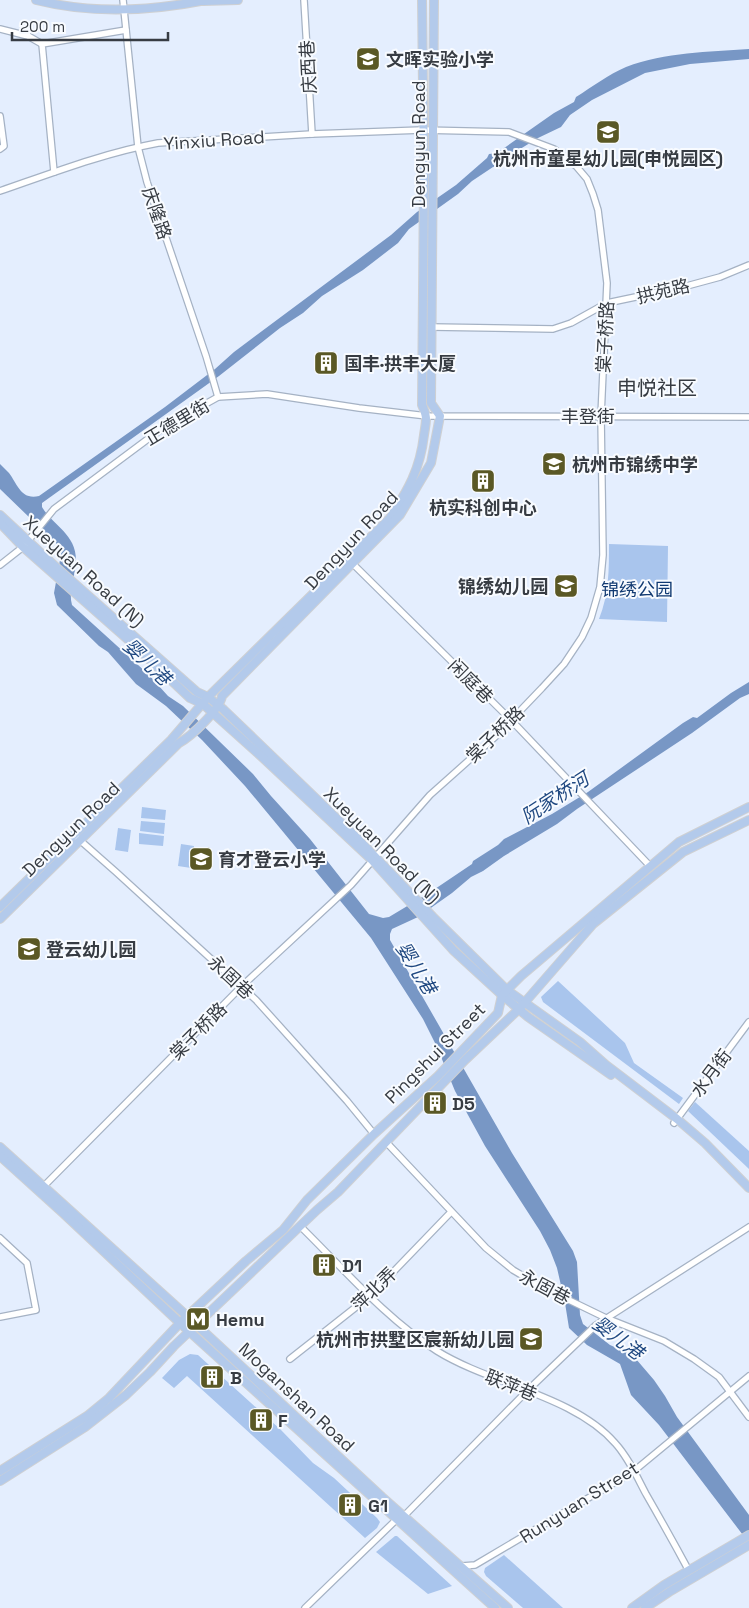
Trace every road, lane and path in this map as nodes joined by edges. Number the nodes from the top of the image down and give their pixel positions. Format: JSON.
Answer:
{"nodes":[{"id":1,"x":36,"y":0,"type":"edge"},
{"id":2,"x":123,"y":0,"type":"edge"},
{"id":3,"x":203,"y":0,"type":"edge"},
{"id":4,"x":238,"y":0,"type":"edge"},
{"id":5,"x":304,"y":0,"type":"edge"},
{"id":6,"x":422,"y":0,"type":"edge"},
{"id":7,"x":434,"y":0,"type":"edge"},
{"id":8,"x":124,"y":9,"type":"junction"},
{"id":9,"x":0,"y":29,"type":"edge"},
{"id":10,"x":126,"y":30,"type":"junction"},
{"id":11,"x":42,"y":44,"type":"junction"},
{"id":12,"x":0,"y":116,"type":"edge"},
{"id":13,"x":422,"y":130,"type":"junction"},
{"id":14,"x":434,"y":130,"type":"junction"},
{"id":15,"x":312,"y":134,"type":"junction"},
{"id":16,"x":138,"y":147,"type":"junction"},
{"id":17,"x":0,"y":149,"type":"edge"},
{"id":18,"x":54,"y":172,"type":"junction"},
{"id":19,"x":0,"y":191,"type":"edge"},
{"id":20,"x":749,"y":265,"type":"edge"},
{"id":21,"x":607,"y":302,"type":"junction"},
{"id":22,"x":431,"y":327,"type":"junction"},
{"id":23,"x":218,"y":397,"type":"junction"},
{"id":24,"x":427,"y":416,"type":"junction"},
{"id":25,"x":440,"y":416,"type":"junction"},
{"id":26,"x":601,"y":416,"type":"junction"},
{"id":27,"x":749,"y":417,"type":"edge"},
{"id":28,"x":0,"y":515,"type":"edge"},
{"id":29,"x":0,"y":523,"type":"edge"},
{"id":30,"x":26,"y":541,"type":"junction"},
{"id":31,"x":352,"y":564,"type":"junction"},
{"id":32,"x":0,"y":565,"type":"edge"},
{"id":33,"x":73,"y":586,"type":"junction"},
{"id":34,"x":208,"y":698,"type":"junction"},
{"id":35,"x":202,"y":704,"type":"junction"},
{"id":36,"x":218,"y":706,"type":"junction"},
{"id":37,"x":211,"y":713,"type":"junction"},
{"id":38,"x":510,"y":720,"type":"junction"},
{"id":39,"x":749,"y":807,"type":"edge"},
{"id":40,"x":749,"y":820,"type":"edge"},
{"id":41,"x":74,"y":835,"type":"junction"},
{"id":42,"x":81,"y":841,"type":"junction"},
{"id":43,"x":374,"y":858,"type":"junction"},
{"id":44,"x":650,"y":866,"type":"junction"},
{"id":45,"x":0,"y":907,"type":"edge"},
{"id":46,"x":0,"y":919,"type":"edge"},
{"id":47,"x":242,"y":986,"type":"junction"},
{"id":48,"x":504,"y":993,"type":"junction"},
{"id":49,"x":521,"y":1006,"type":"junction"},
{"id":50,"x":749,"y":1022,"type":"edge"},
{"id":51,"x":463,"y":1056,"type":"junction"},
{"id":52,"x":441,"y":1079,"type":"junction"},
{"id":53,"x":675,"y":1121,"type":"junction"},
{"id":54,"x":374,"y":1134,"type":"junction"},
{"id":55,"x":387,"y":1143,"type":"junction"},
{"id":56,"x":0,"y":1147,"type":"edge"},
{"id":57,"x":0,"y":1156,"type":"edge"},
{"id":58,"x":43,"y":1187,"type":"junction"},
{"id":59,"x":749,"y":1188,"type":"edge"},
{"id":60,"x":749,"y":1195,"type":"edge"},
{"id":61,"x":451,"y":1212,"type":"junction"},
{"id":62,"x":300,"y":1226,"type":"junction"},
{"id":63,"x":749,"y":1227,"type":"edge"},
{"id":64,"x":0,"y":1238,"type":"edge"},
{"id":65,"x":370,"y":1296,"type":"junction"},
{"id":66,"x":187,"y":1316,"type":"junction"},
{"id":67,"x":0,"y":1318,"type":"edge"},
{"id":68,"x":606,"y":1318,"type":"junction"},
{"id":69,"x":180,"y":1323,"type":"junction"},
{"id":70,"x":196,"y":1325,"type":"junction"},
{"id":71,"x":190,"y":1331,"type":"junction"},
{"id":72,"x":290,"y":1358,"type":"dead end"},
{"id":73,"x":749,"y":1376,"type":"edge"},
{"id":74,"x":527,"y":1391,"type":"junction"},
{"id":75,"x":730,"y":1391,"type":"junction"},
{"id":76,"x":749,"y":1417,"type":"edge"},
{"id":77,"x":0,"y":1471,"type":"edge"},
{"id":78,"x":634,"y":1471,"type":"junction"},
{"id":79,"x":0,"y":1481,"type":"edge"},
{"id":80,"x":401,"y":1517,"type":"junction"},
{"id":81,"x":749,"y":1535,"type":"edge"},
{"id":82,"x":744,"y":1545,"type":"edge"},
{"id":83,"x":475,"y":1565,"type":"junction"},
{"id":84,"x":462,"y":1566,"type":"junction"},
{"id":85,"x":689,"y":1571,"type":"junction"},
{"id":86,"x":474,"y":1577,"type":"junction"},
{"id":87,"x":305,"y":1608,"type":"edge"},
{"id":88,"x":495,"y":1608,"type":"edge"},
{"id":89,"x":508,"y":1608,"type":"edge"},
{"id":90,"x":632,"y":1608,"type":"edge"},
{"id":91,"x":645,"y":1608,"type":"edge"}],
"edges":[{"from":1,"to":8,"type":"main road"},
{"from":2,"to":8,"type":"street","name":"庆隆路"},
{"from":3,"to":4,"type":"main road"},
{"from":3,"to":8,"type":"main road"},
{"from":5,"to":15,"type":"street","name":"庆西巷"},
{"from":6,"to":13,"type":"main road","name":"Dengyun Road"},
{"from":7,"to":14,"type":"main road","name":"Dengyun Road"},
{"from":8,"to":10,"type":"street","name":"庆隆路"},
{"from":9,"to":11,"type":"street"},
{"from":10,"to":11,"type":"street"},
{"from":10,"to":16,"type":"street","name":"庆隆路"},
{"from":11,"to":18,"type":"street"},
{"from":12,"to":17,"type":"street"},
{"from":13,"to":14,"type":"street","name":"Yinxiu Road"},
{"from":13,"to":15,"type":"street","name":"Yinxiu Road"},
{"from":13,"to":24,"type":"main road","name":"Dengyun Road"},
{"from":14,"to":21,"type":"street","name":"棠子桥路"},
{"from":14,"to":22,"type":"main road","name":"Dengyun Road"},
{"from":15,"to":16,"type":"street","name":"Yinxiu Road"},
{"from":16,"to":18,"type":"street","name":"Yinxiu Road"},
{"from":16,"to":23,"type":"street","name":"庆隆路"},
{"from":18,"to":19,"type":"street","name":"Yinxiu Road"},
{"from":20,"to":21,"type":"street","name":"拱苑路"},
{"from":21,"to":22,"type":"street","name":"拱苑路"},
{"from":21,"to":26,"type":"street","name":"棠子桥路"},
{"from":22,"to":25,"type":"main road","name":"Dengyun Road"},
{"from":23,"to":24,"type":"street","name":"正德里街"},
{"from":23,"to":30,"type":"street","name":"正德里街"},
{"from":24,"to":25,"type":"street","name":"丰登街"},
{"from":24,"to":34,"type":"main road","name":"Dengyun Road"},
{"from":25,"to":26,"type":"street","name":"丰登街"},
{"from":25,"to":31,"type":"main road","name":"Dengyun Road"},
{"from":26,"to":27,"type":"street","name":"丰登街"},
{"from":26,"to":38,"type":"street","name":"棠子桥路"},
{"from":28,"to":30,"type":"main road","name":"Xueyuan Road (N)"},
{"from":29,"to":30,"type":"main road","name":"Xueyuan Road (N)"},
{"from":30,"to":32,"type":"street","name":"正德里街"},
{"from":30,"to":33,"type":"main road","name":"Xueyuan Road (N)"},
{"from":31,"to":36,"type":"main road","name":"Dengyun Road"},
{"from":31,"to":38,"type":"street","name":"闲庭巷"},
{"from":33,"to":34,"type":"main road","name":"Xueyuan Road (N)"},
{"from":33,"to":35,"type":"main road","name":"Xueyuan Road (N)"},
{"from":34,"to":35,"type":"main road","name":"Dengyun Road"},
{"from":34,"to":36,"type":"main road","name":"Xueyuan Road (N)"},
{"from":35,"to":37,"type":"main road","name":"Xueyuan Road (N)"},
{"from":35,"to":41,"type":"main road","name":"Dengyun Road"},
{"from":36,"to":37,"type":"main road","name":"Dengyun Road"},
{"from":36,"to":43,"type":"main road","name":"Xueyuan Road (N)"},
{"from":37,"to":42,"type":"main road","name":"Dengyun Road"},
{"from":37,"to":43,"type":"main road","name":"Xueyuan Road (N)"},
{"from":38,"to":43,"type":"street","name":"棠子桥路"},
{"from":38,"to":44,"type":"street","name":"闲庭巷"},
{"from":39,"to":44,"type":"main road","name":"Pingshui Street"},
{"from":40,"to":49,"type":"main road","name":"Pingshui Street"},
{"from":41,"to":42,"type":"street","name":"永固巷"},
{"from":41,"to":45,"type":"main road","name":"Dengyun Road"},
{"from":42,"to":46,"type":"main road","name":"Dengyun Road"},
{"from":42,"to":47,"type":"street","name":"永固巷"},
{"from":43,"to":47,"type":"street","name":"棠子桥路"},
{"from":43,"to":48,"type":"main road","name":"Xueyuan Road (N)"},
{"from":44,"to":48,"type":"main road","name":"Pingshui Street"},
{"from":47,"to":54,"type":"street","name":"永固巷"},
{"from":47,"to":58,"type":"street","name":"棠子桥路"},
{"from":48,"to":49,"type":"main road","name":"Xueyuan Road (N)"},
{"from":48,"to":51,"type":"main road","name":"Pingshui Street"},
{"from":49,"to":51,"type":"main road","name":"Pingshui Street"},
{"from":49,"to":53,"type":"main road","name":"Xueyuan Road (N)"},
{"from":50,"to":53,"type":"street","name":"水月街"},
{"from":51,"to":52,"type":"main road","name":"Pingshui Street"},
{"from":52,"to":54,"type":"main road","name":"Pingshui Street"},
{"from":52,"to":55,"type":"main road","name":"Pingshui Street"},
{"from":53,"to":59,"type":"main road","name":"Xueyuan Road (N)"},
{"from":53,"to":60,"type":"main road","name":"Xueyuan Road (N)"},
{"from":54,"to":66,"type":"main road","name":"Pingshui Street"},
{"from":55,"to":61,"type":"street","name":"永固巷"},
{"from":55,"to":62,"type":"main road","name":"Pingshui Street"},
{"from":56,"to":58,"type":"main road","name":"Moganshan Road"},
{"from":57,"to":69,"type":"main road","name":"Moganshan Road"},
{"from":58,"to":66,"type":"main road","name":"Moganshan Road"},
{"from":61,"to":65,"type":"street","name":"萍北弄"},
{"from":61,"to":68,"type":"street","name":"永固巷"},
{"from":62,"to":65,"type":"street","name":"联萍巷"},
{"from":62,"to":70,"type":"main road","name":"Pingshui Street"},
{"from":63,"to":68,"type":"street"},
{"from":64,"to":67,"type":"street"},
{"from":65,"to":72,"type":"street","name":"萍北弄"},
{"from":65,"to":74,"type":"street","name":"联萍巷"},
{"from":66,"to":69,"type":"main road","name":"Pingshui Street"},
{"from":66,"to":70,"type":"main road","name":"Moganshan Road"},
{"from":68,"to":74,"type":"street"},
{"from":68,"to":75,"type":"street","name":"永固巷"},
{"from":69,"to":71,"type":"main road","name":"Moganshan Road"},
{"from":69,"to":77,"type":"main road","name":"Pingshui Street"},
{"from":70,"to":71,"type":"main road","name":"Pingshui Street"},
{"from":70,"to":80,"type":"main road","name":"Moganshan Road"},
{"from":71,"to":79,"type":"main road","name":"Pingshui Street"},
{"from":71,"to":80,"type":"main road","name":"Moganshan Road"},
{"from":73,"to":75,"type":"street","name":"Runyuan Street"},
{"from":74,"to":78,"type":"street","name":"联萍巷"},
{"from":74,"to":80,"type":"street"},
{"from":75,"to":76,"type":"street","name":"永固巷"},
{"from":75,"to":78,"type":"street","name":"Runyuan Street"},
{"from":78,"to":83,"type":"street","name":"Runyuan Street"},
{"from":78,"to":85,"type":"street","name":"联萍巷"},
{"from":80,"to":84,"type":"main road","name":"Moganshan Road"},
{"from":80,"to":87,"type":"street"},
{"from":80,"to":88,"type":"main road","name":"Moganshan Road"},
{"from":81,"to":82,"type":"main road"},
{"from":82,"to":85,"type":"main road"},
{"from":82,"to":91,"type":"main road"},
{"from":83,"to":84,"type":"street","name":"Runyuan Street"},
{"from":83,"to":86,"type":"street"},
{"from":84,"to":86,"type":"main road","name":"Moganshan Road"},
{"from":85,"to":90,"type":"main road"},
{"from":86,"to":89,"type":"main road","name":"Moganshan Road"}]}
